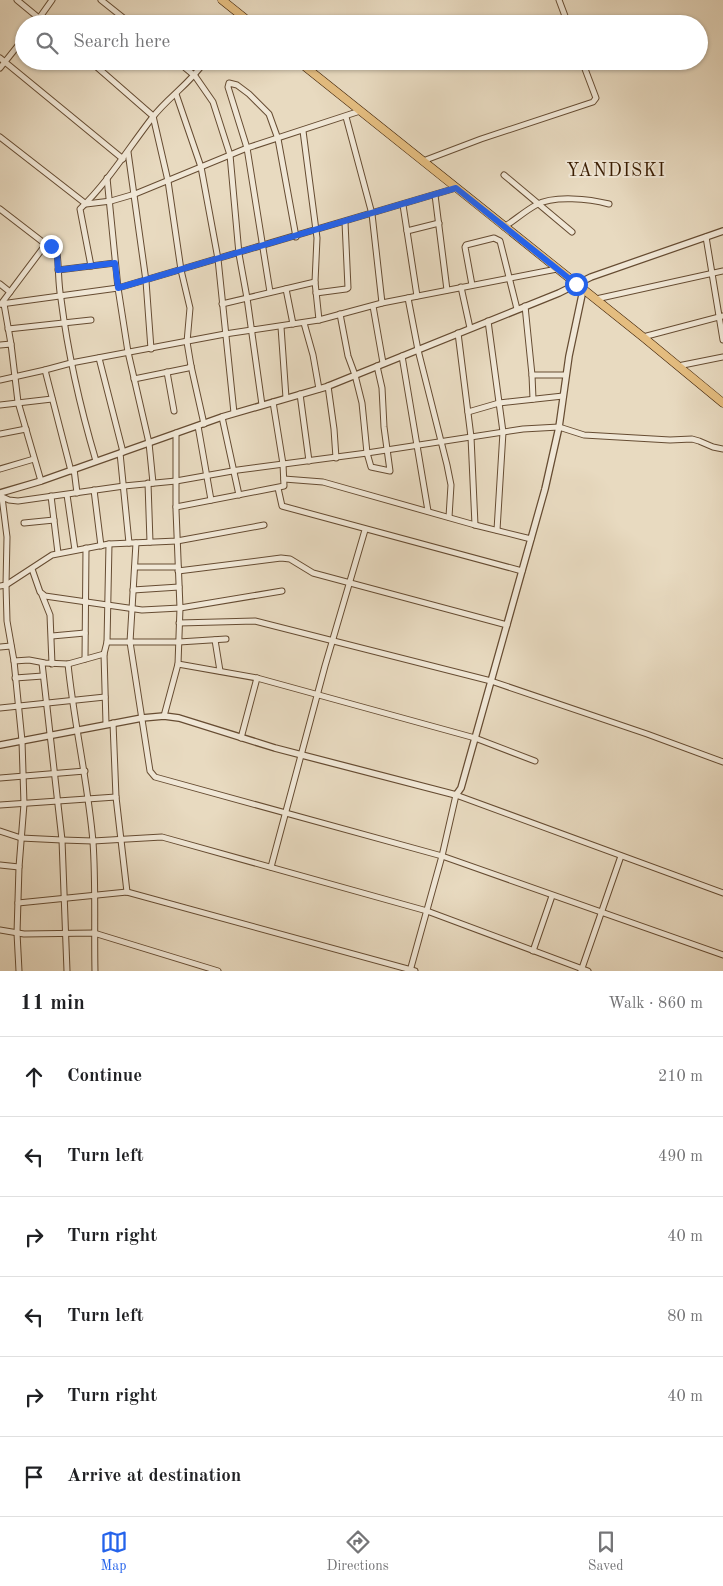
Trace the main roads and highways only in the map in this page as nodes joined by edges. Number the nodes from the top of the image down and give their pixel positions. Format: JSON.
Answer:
{"nodes":[{"id":1,"x":222,"y":0,"type":"edge"},
{"id":2,"x":241,"y":15,"type":"edge"},
{"id":3,"x":309,"y":70,"type":"edge"},
{"id":4,"x":723,"y":403,"type":"edge"}],
"edges":[{"from":1,"to":2,"type":"main road"},
{"from":3,"to":4,"type":"main road"}]}
